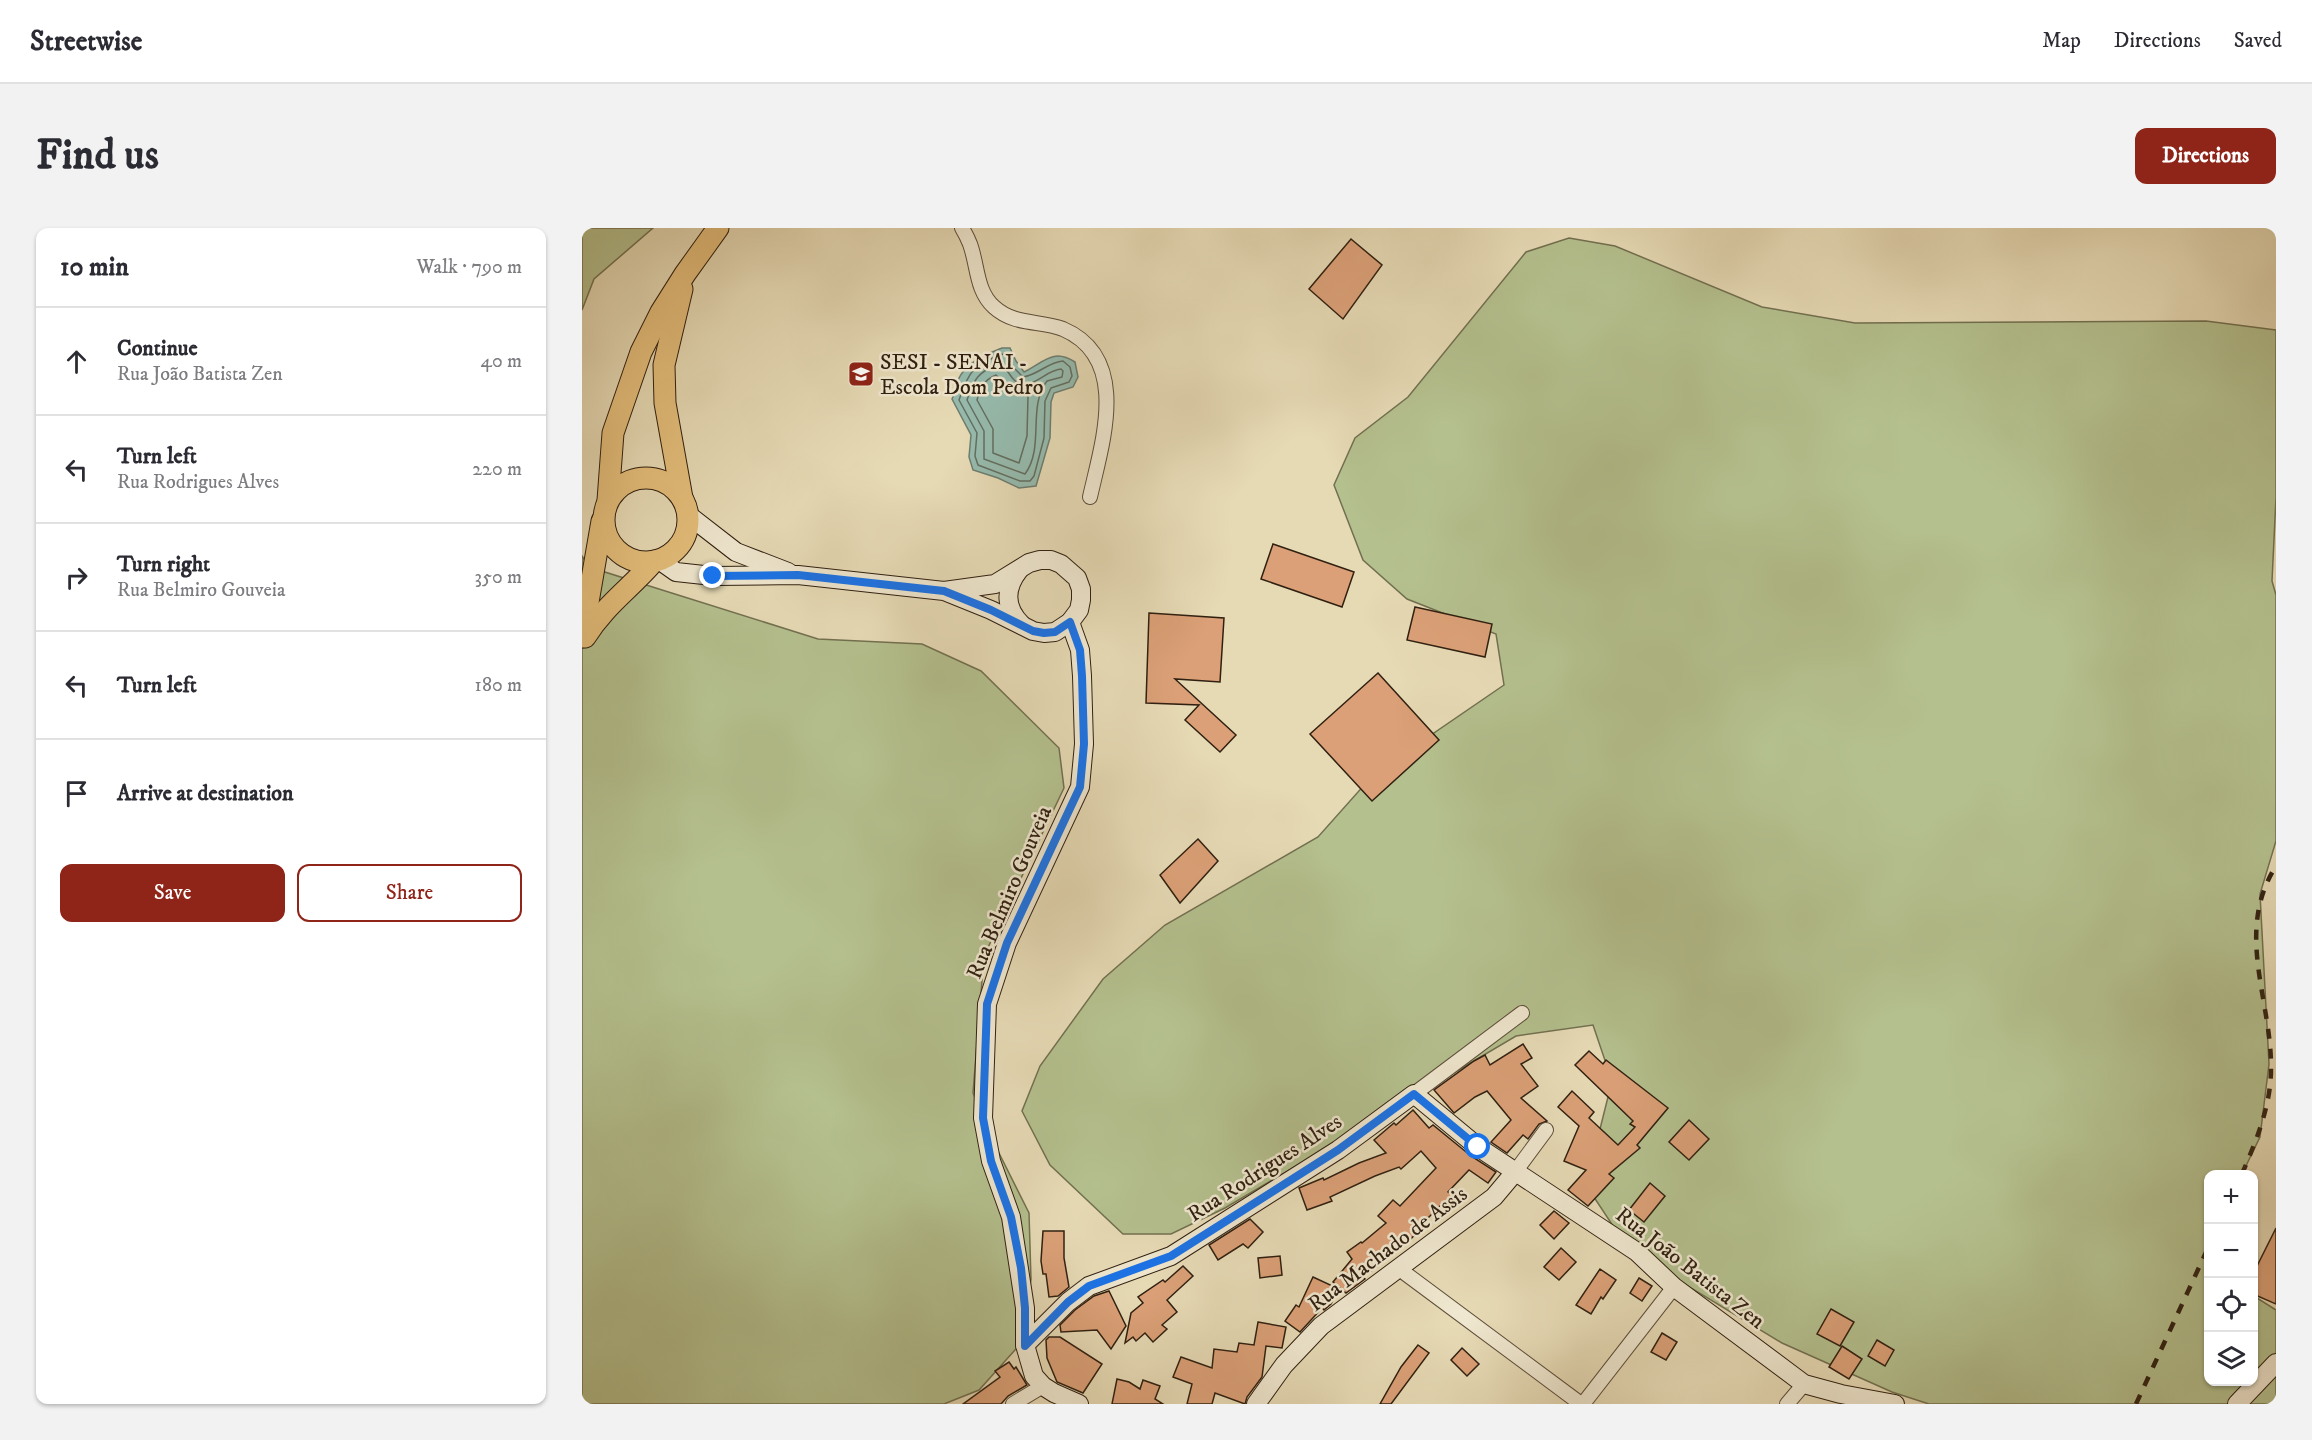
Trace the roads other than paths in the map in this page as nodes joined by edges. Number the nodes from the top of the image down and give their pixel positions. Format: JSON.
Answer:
{"nodes":[{"id":1,"x":718,"y":228,"type":"edge"},
{"id":2,"x":962,"y":228,"type":"edge"},
{"id":3,"x":685,"y":274,"type":"junction"},
{"id":4,"x":1090,"y":496,"type":"dead end"},
{"id":5,"x":685,"y":506,"type":"junction"},
{"id":6,"x":606,"y":507,"type":"junction"},
{"id":7,"x":657,"y":560,"type":"junction"},
{"id":8,"x":1020,"y":569,"type":"junction"},
{"id":9,"x":798,"y":575,"type":"junction"},
{"id":10,"x":944,"y":591,"type":"junction"},
{"id":11,"x":1070,"y":622,"type":"junction"},
{"id":12,"x":1023,"y":627,"type":"junction"},
{"id":13,"x":582,"y":637,"type":"edge"},
{"id":14,"x":582,"y":643,"type":"edge"},
{"id":15,"x":1522,"y":1013,"type":"dead end"},
{"id":16,"x":1414,"y":1094,"type":"junction"},
{"id":17,"x":1546,"y":1130,"type":"dead end"},
{"id":18,"x":1515,"y":1172,"type":"junction"},
{"id":19,"x":1398,"y":1268,"type":"junction"},
{"id":20,"x":1674,"y":1287,"type":"junction"},
{"id":21,"x":1025,"y":1346,"type":"junction"},
{"id":22,"x":2276,"y":1363,"type":"edge"},
{"id":23,"x":1804,"y":1384,"type":"junction"},
{"id":24,"x":1043,"y":1386,"type":"junction"},
{"id":25,"x":1013,"y":1404,"type":"edge"},
{"id":26,"x":1079,"y":1404,"type":"edge"},
{"id":27,"x":1256,"y":1404,"type":"edge"},
{"id":28,"x":1582,"y":1404,"type":"edge"},
{"id":29,"x":1787,"y":1404,"type":"edge"},
{"id":30,"x":1895,"y":1404,"type":"edge"},
{"id":31,"x":2237,"y":1404,"type":"edge"}],
"edges":[{"from":1,"to":3,"type":"main road"},
{"from":2,"to":4,"type":"street"},
{"from":3,"to":5,"type":"main road"},
{"from":3,"to":6,"type":"main road"},
{"from":5,"to":6,"type":"main road"},
{"from":5,"to":7,"type":"main road"},
{"from":5,"to":9,"type":"street"},
{"from":6,"to":7,"type":"main road"},
{"from":6,"to":13,"type":"main road"},
{"from":7,"to":9,"type":"street"},
{"from":7,"to":14,"type":"main road"},
{"from":8,"to":10,"type":"street"},
{"from":8,"to":11,"type":"street"},
{"from":8,"to":12,"type":"street"},
{"from":9,"to":10,"type":"street"},
{"from":10,"to":12,"type":"street"},
{"from":11,"to":12,"type":"street"},
{"from":11,"to":21,"type":"street","name":"Rua Belmiro Gouveia"},
{"from":15,"to":16,"type":"street","name":"Rua Rodrigues Alves"},
{"from":16,"to":18,"type":"street","name":"Rua João Batista Zen"},
{"from":16,"to":21,"type":"street","name":"Rua Rodrigues Alves"},
{"from":17,"to":18,"type":"street","name":"Rua Machado de Assis"},
{"from":18,"to":19,"type":"street","name":"Rua Machado de Assis"},
{"from":18,"to":20,"type":"street","name":"Rua João Batista Zen"},
{"from":19,"to":27,"type":"street","name":"Rua Machado de Assis"},
{"from":19,"to":28,"type":"street"},
{"from":20,"to":23,"type":"street","name":"Rua João Batista Zen"},
{"from":20,"to":28,"type":"street"},
{"from":21,"to":24,"type":"street","name":"Rua Belmiro Gouveia"},
{"from":22,"to":31,"type":"street"},
{"from":23,"to":29,"type":"street"},
{"from":23,"to":30,"type":"street","name":"Rua João Batista Zen"},
{"from":24,"to":25,"type":"street"},
{"from":24,"to":26,"type":"street"}]}
